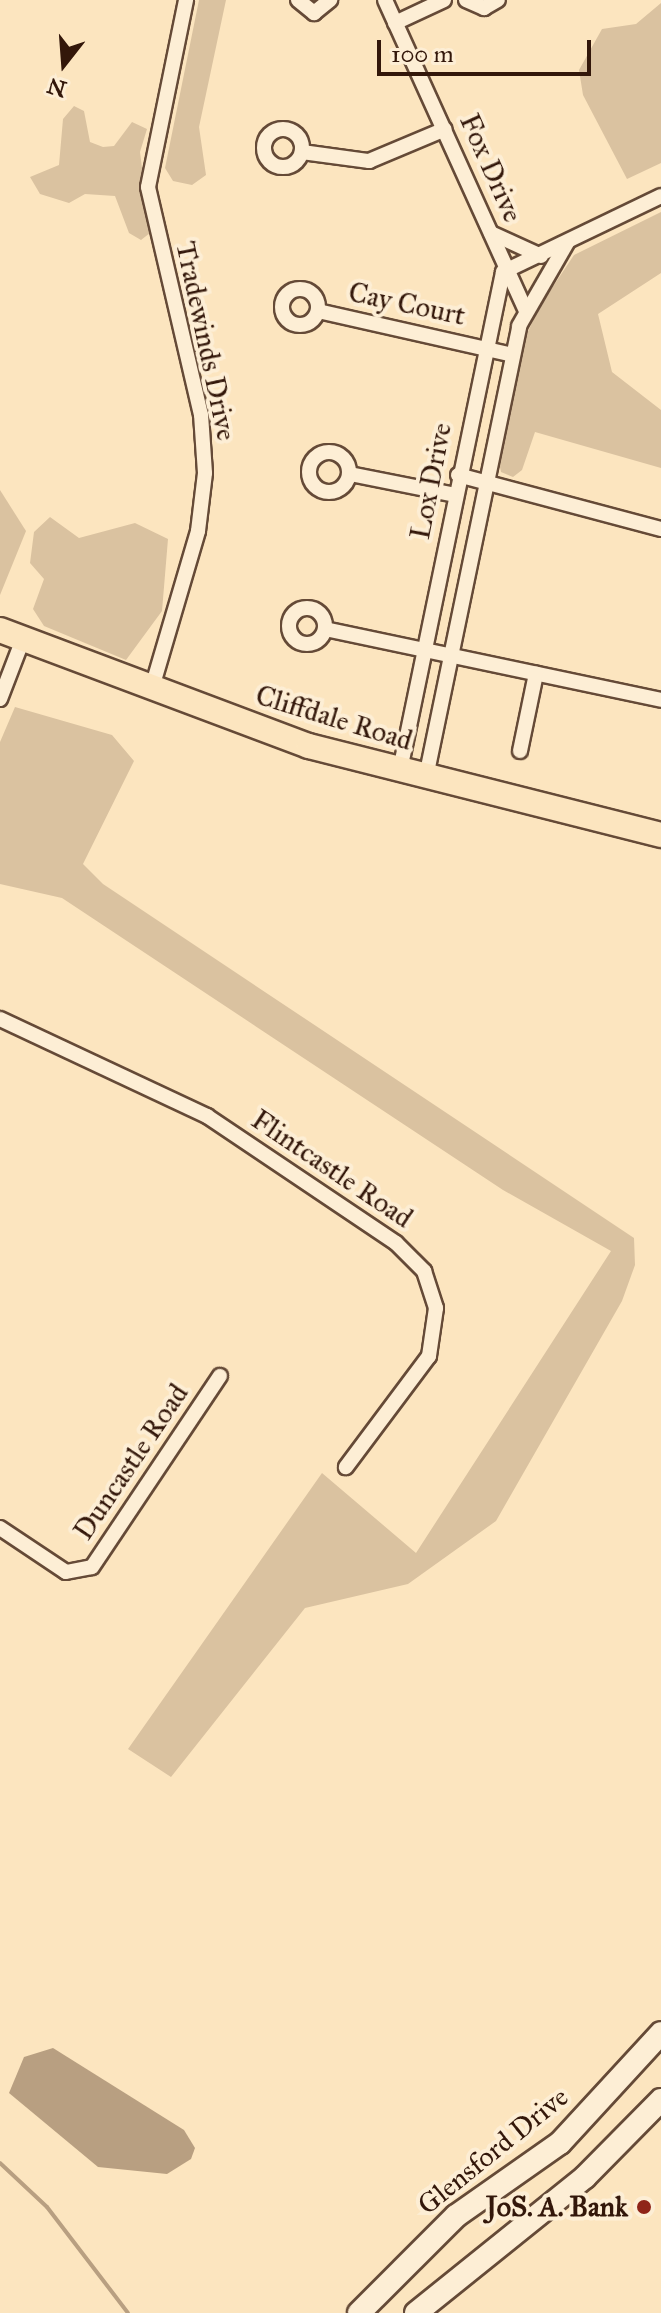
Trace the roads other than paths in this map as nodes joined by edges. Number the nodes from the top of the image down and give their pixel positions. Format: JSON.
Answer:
{"nodes":[{"id":1,"x":186,"y":0,"type":"edge"},
{"id":2,"x":298,"y":0,"type":"edge"},
{"id":3,"x":330,"y":0,"type":"edge"},
{"id":4,"x":385,"y":0,"type":"edge"},
{"id":5,"x":444,"y":0,"type":"edge"},
{"id":6,"x":466,"y":0,"type":"edge"},
{"id":7,"x":498,"y":0,"type":"edge"},
{"id":8,"x":395,"y":23,"type":"junction"},
{"id":9,"x":445,"y":129,"type":"junction"},
{"id":10,"x":302,"y":152,"type":"dead end"},
{"id":11,"x":661,"y":196,"type":"edge"},
{"id":12,"x":491,"y":233,"type":"junction"},
{"id":13,"x":567,"y":243,"type":"junction"},
{"id":14,"x":541,"y":256,"type":"junction"},
{"id":15,"x":503,"y":272,"type":"junction"},
{"id":16,"x":318,"y":311,"type":"dead end"},
{"id":17,"x":526,"y":311,"type":"junction"},
{"id":18,"x":485,"y":348,"type":"junction"},
{"id":19,"x":513,"y":355,"type":"junction"},
{"id":20,"x":350,"y":474,"type":"dead end"},
{"id":21,"x":458,"y":475,"type":"junction"},
{"id":22,"x":485,"y":481,"type":"junction"},
{"id":23,"x":455,"y":495,"type":"junction"},
{"id":24,"x":661,"y":529,"type":"edge"},
{"id":25,"x":325,"y":629,"type":"dead end"},
{"id":26,"x":11,"y":635,"type":"edge"},
{"id":27,"x":423,"y":650,"type":"junction"},
{"id":28,"x":449,"y":655,"type":"junction"},
{"id":29,"x":536,"y":674,"type":"junction"},
{"id":30,"x":151,"y":691,"type":"junction"},
{"id":31,"x":0,"y":699,"type":"edge"},
{"id":32,"x":661,"y":700,"type":"edge"},
{"id":33,"x":520,"y":751,"type":"dead end"},
{"id":34,"x":400,"y":770,"type":"junction"},
{"id":35,"x":426,"y":777,"type":"junction"},
{"id":36,"x":661,"y":835,"type":"edge"},
{"id":37,"x":0,"y":1019,"type":"edge"},
{"id":38,"x":220,"y":1376,"type":"dead end"},
{"id":39,"x":346,"y":1467,"type":"dead end"},
{"id":40,"x":0,"y":1528,"type":"edge"},
{"id":41,"x":661,"y":2033,"type":"edge"},
{"id":42,"x":661,"y":2100,"type":"edge"},
{"id":43,"x":359,"y":2313,"type":"edge"},
{"id":44,"x":416,"y":2313,"type":"edge"}],
"edges":[{"from":1,"to":30,"type":"street","name":"Tradewinds Drive"},
{"from":2,"to":3,"type":"street"},
{"from":4,"to":8,"type":"street","name":"Fox Drive"},
{"from":5,"to":8,"type":"street"},
{"from":6,"to":7,"type":"street"},
{"from":8,"to":9,"type":"street","name":"Fox Drive"},
{"from":9,"to":10,"type":"street"},
{"from":9,"to":12,"type":"street","name":"Fox Drive"},
{"from":11,"to":13,"type":"street"},
{"from":12,"to":14,"type":"street"},
{"from":12,"to":15,"type":"street","name":"Fox Drive"},
{"from":13,"to":14,"type":"street"},
{"from":13,"to":17,"type":"street","name":"Lox Drive"},
{"from":14,"to":15,"type":"street"},
{"from":15,"to":17,"type":"street","name":"Fox Drive"},
{"from":15,"to":18,"type":"street","name":"Lox Drive"},
{"from":16,"to":18,"type":"street","name":"Cay Court"},
{"from":17,"to":19,"type":"street","name":"Lox Drive"},
{"from":18,"to":19,"type":"street","name":"Cay Court"},
{"from":18,"to":21,"type":"street","name":"Lox Drive"},
{"from":19,"to":22,"type":"street","name":"Lox Drive"},
{"from":20,"to":23,"type":"street"},
{"from":21,"to":22,"type":"street"},
{"from":21,"to":23,"type":"street","name":"Lox Drive"},
{"from":22,"to":24,"type":"street"},
{"from":22,"to":28,"type":"street","name":"Lox Drive"},
{"from":23,"to":27,"type":"street","name":"Lox Drive"},
{"from":25,"to":27,"type":"street"},
{"from":26,"to":30,"type":"main road","name":"Cliffdale Road"},
{"from":26,"to":31,"type":"street"},
{"from":27,"to":28,"type":"street"},
{"from":27,"to":34,"type":"street","name":"Lox Drive"},
{"from":28,"to":29,"type":"street"},
{"from":28,"to":35,"type":"street","name":"Lox Drive"},
{"from":29,"to":32,"type":"street"},
{"from":29,"to":33,"type":"street"},
{"from":30,"to":34,"type":"main road","name":"Cliffdale Road"},
{"from":34,"to":35,"type":"main road","name":"Cliffdale Road"},
{"from":35,"to":36,"type":"main road","name":"Cliffdale Road"},
{"from":37,"to":39,"type":"street","name":"Flintcastle Road"},
{"from":38,"to":40,"type":"street","name":"Duncastle Road"},
{"from":41,"to":43,"type":"main road","name":"Glensford Drive"},
{"from":42,"to":44,"type":"main road"}]}
